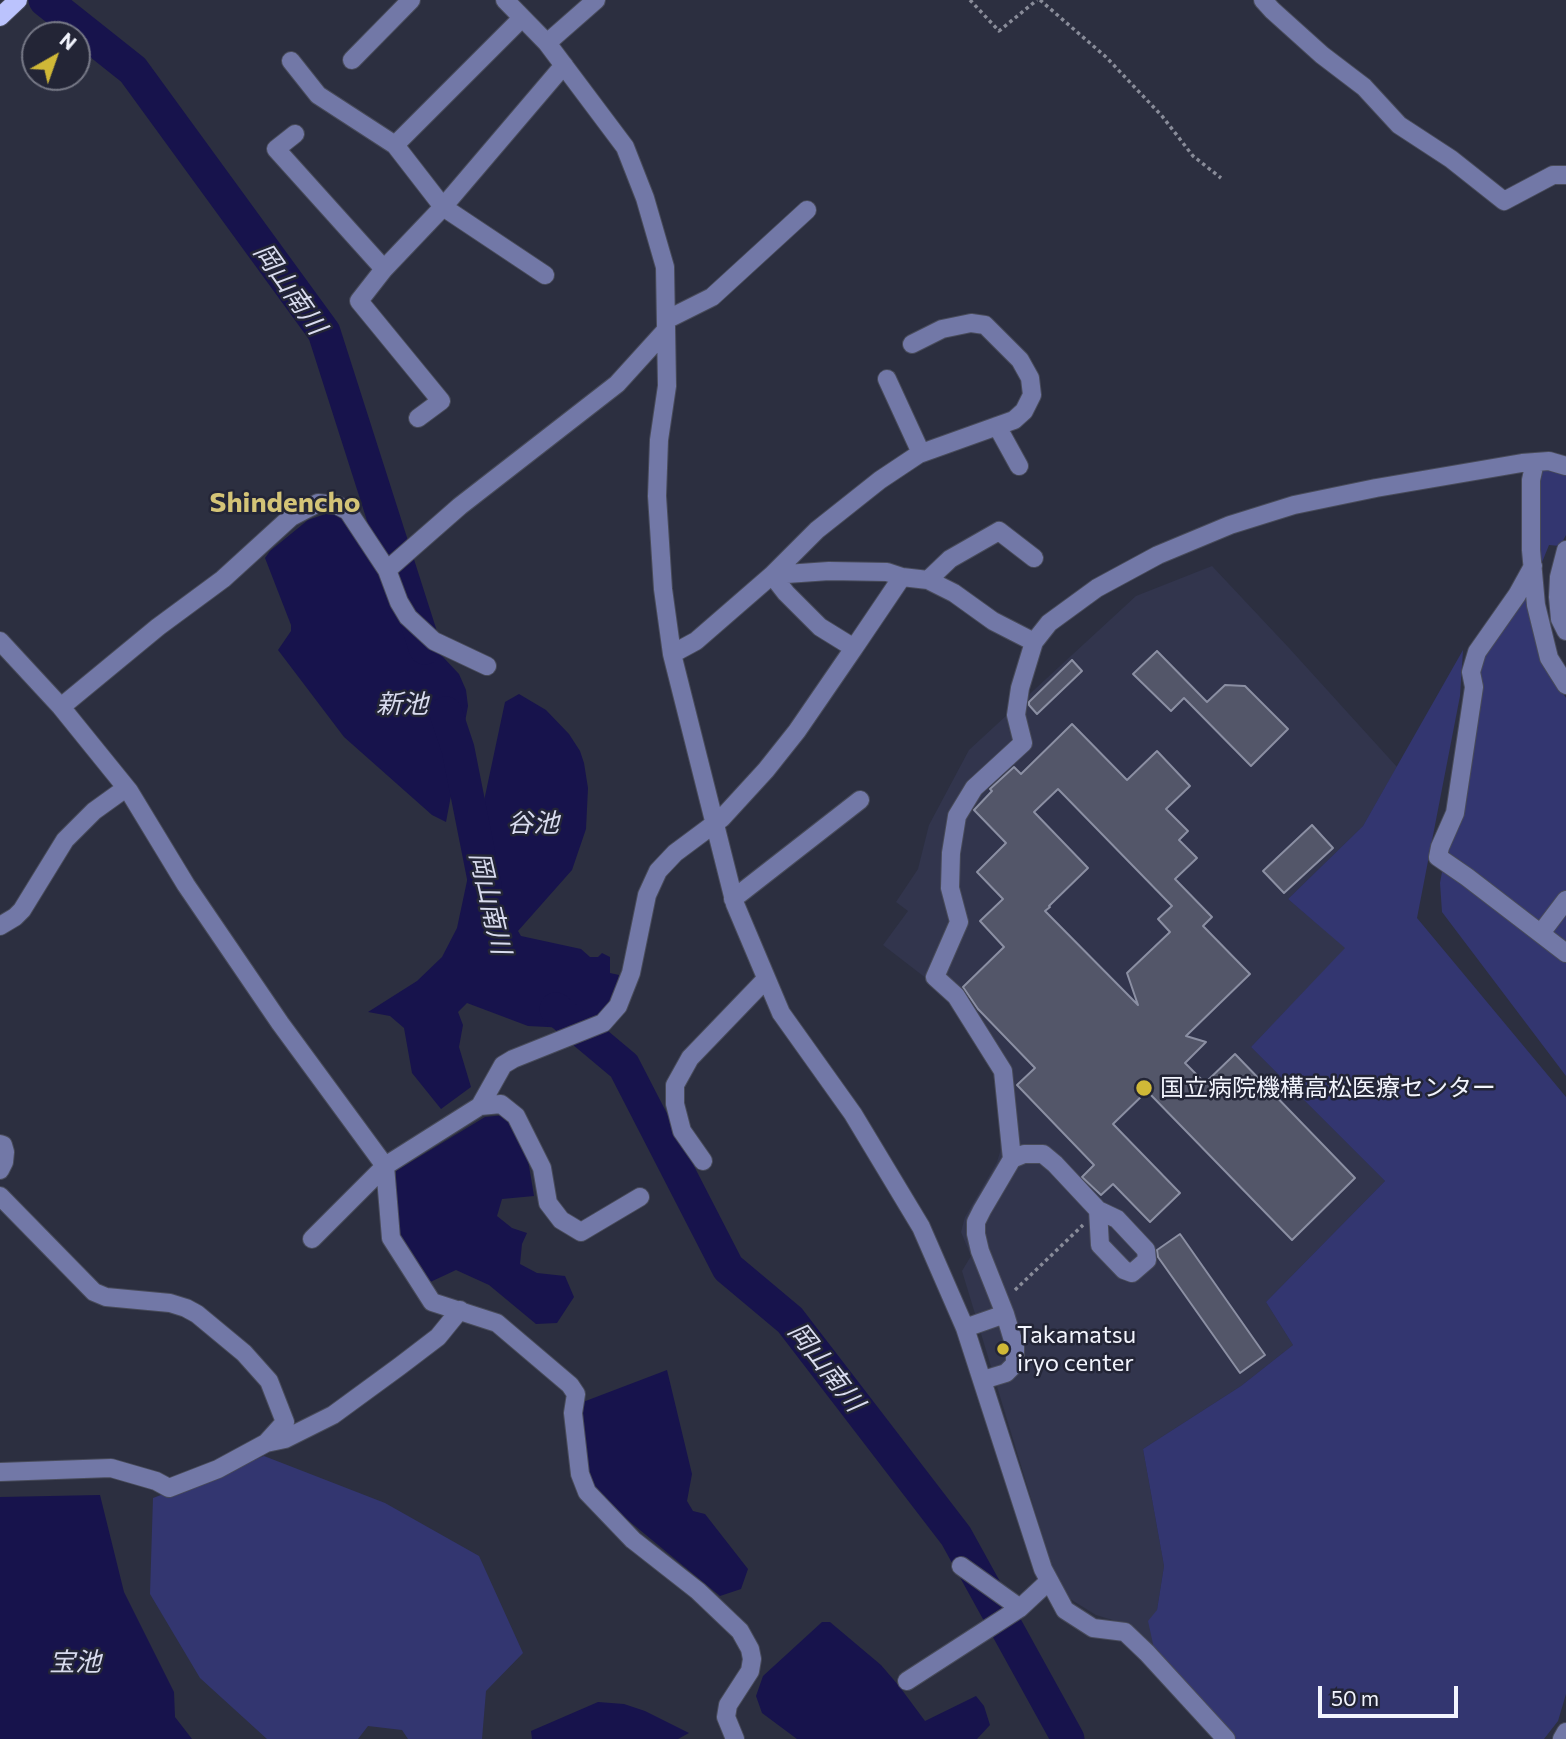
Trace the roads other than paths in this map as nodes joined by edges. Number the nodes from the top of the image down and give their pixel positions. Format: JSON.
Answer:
{"nodes":[{"id":1,"x":18,"y":0,"type":"edge"},
{"id":2,"x":411,"y":0,"type":"edge"},
{"id":3,"x":505,"y":0,"type":"edge"},
{"id":4,"x":596,"y":0,"type":"edge"},
{"id":5,"x":1263,"y":0,"type":"edge"},
{"id":6,"x":0,"y":17,"type":"edge"},
{"id":7,"x":522,"y":18,"type":"junction"},
{"id":8,"x":547,"y":43,"type":"junction"},
{"id":9,"x":352,"y":60,"type":"dead end"},
{"id":10,"x":291,"y":61,"type":"dead end"},
{"id":11,"x":564,"y":65,"type":"junction"},
{"id":12,"x":295,"y":134,"type":"dead end"},
{"id":13,"x":395,"y":145,"type":"junction"},
{"id":14,"x":1566,"y":175,"type":"edge"},
{"id":15,"x":443,"y":207,"type":"junction"},
{"id":16,"x":807,"y":210,"type":"dead end"},
{"id":17,"x":384,"y":269,"type":"junction"},
{"id":18,"x":545,"y":275,"type":"dead end"},
{"id":19,"x":666,"y":325,"type":"junction"},
{"id":20,"x":912,"y":344,"type":"dead end"},
{"id":21,"x":887,"y":379,"type":"dead end"},
{"id":22,"x":418,"y":418,"type":"dead end"},
{"id":23,"x":997,"y":426,"type":"junction"},
{"id":24,"x":921,"y":453,"type":"junction"},
{"id":25,"x":1535,"y":462,"type":"junction"},
{"id":26,"x":1019,"y":466,"type":"dead end"},
{"id":27,"x":1566,"y":466,"type":"edge"},
{"id":28,"x":1566,"y":550,"type":"edge"},
{"id":29,"x":1034,"y":558,"type":"dead end"},
{"id":30,"x":1532,"y":566,"type":"junction"},
{"id":31,"x":387,"y":570,"type":"junction"},
{"id":32,"x":772,"y":575,"type":"junction"},
{"id":33,"x":902,"y":577,"type":"junction"},
{"id":34,"x":928,"y":580,"type":"junction"},
{"id":35,"x":1566,"y":631,"type":"edge"},
{"id":36,"x":0,"y":641,"type":"edge"},
{"id":37,"x":1034,"y":642,"type":"junction"},
{"id":38,"x":854,"y":648,"type":"junction"},
{"id":39,"x":672,"y":654,"type":"junction"},
{"id":40,"x":487,"y":666,"type":"dead end"},
{"id":41,"x":1566,"y":685,"type":"edge"},
{"id":42,"x":61,"y":707,"type":"junction"},
{"id":43,"x":126,"y":788,"type":"junction"},
{"id":44,"x":860,"y":800,"type":"dead end"},
{"id":45,"x":714,"y":823,"type":"junction"},
{"id":46,"x":733,"y":898,"type":"junction"},
{"id":47,"x":1566,"y":900,"type":"edge"},
{"id":48,"x":0,"y":926,"type":"edge"},
{"id":49,"x":1541,"y":933,"type":"junction"},
{"id":50,"x":1566,"y":953,"type":"edge"},
{"id":51,"x":766,"y":979,"type":"junction"},
{"id":52,"x":480,"y":1106,"type":"junction"},
{"id":53,"x":0,"y":1144,"type":"edge"},
{"id":54,"x":1013,"y":1160,"type":"junction"},
{"id":55,"x":703,"y":1161,"type":"dead end"},
{"id":56,"x":385,"y":1166,"type":"junction"},
{"id":57,"x":0,"y":1170,"type":"edge"},
{"id":58,"x":0,"y":1196,"type":"edge"},
{"id":59,"x":640,"y":1196,"type":"dead end"},
{"id":60,"x":1098,"y":1210,"type":"road end"},
{"id":61,"x":312,"y":1238,"type":"dead end"},
{"id":62,"x":1003,"y":1309,"type":"junction"},
{"id":63,"x":460,"y":1310,"type":"junction"},
{"id":64,"x":965,"y":1328,"type":"junction"},
{"id":65,"x":983,"y":1380,"type":"junction"},
{"id":66,"x":265,"y":1443,"type":"junction"},
{"id":67,"x":0,"y":1472,"type":"edge"},
{"id":68,"x":961,"y":1566,"type":"dead end"},
{"id":69,"x":1049,"y":1581,"type":"junction"},
{"id":70,"x":1020,"y":1608,"type":"junction"},
{"id":71,"x":907,"y":1681,"type":"dead end"},
{"id":72,"x":1566,"y":1732,"type":"edge"},
{"id":73,"x":735,"y":1739,"type":"edge"},
{"id":74,"x":1226,"y":1739,"type":"edge"},
{"id":75,"x":1562,"y":1739,"type":"edge"}],
"edges":[{"from":1,"to":6,"type":"main road"},
{"from":2,"to":9,"type":"street"},
{"from":3,"to":7,"type":"street"},
{"from":4,"to":8,"type":"street"},
{"from":5,"to":14,"type":"street"},
{"from":7,"to":8,"type":"street"},
{"from":7,"to":13,"type":"street"},
{"from":8,"to":11,"type":"street"},
{"from":10,"to":13,"type":"street"},
{"from":11,"to":15,"type":"street"},
{"from":11,"to":19,"type":"street"},
{"from":12,"to":17,"type":"street"},
{"from":13,"to":15,"type":"street"},
{"from":15,"to":17,"type":"street"},
{"from":15,"to":18,"type":"street"},
{"from":16,"to":19,"type":"street"},
{"from":17,"to":22,"type":"street"},
{"from":19,"to":31,"type":"street"},
{"from":19,"to":39,"type":"street"},
{"from":20,"to":23,"type":"street"},
{"from":21,"to":24,"type":"street"},
{"from":23,"to":24,"type":"street"},
{"from":23,"to":26,"type":"street"},
{"from":24,"to":32,"type":"street"},
{"from":25,"to":27,"type":"street"},
{"from":25,"to":30,"type":"street"},
{"from":25,"to":37,"type":"street"},
{"from":28,"to":35,"type":"street"},
{"from":29,"to":34,"type":"street"},
{"from":30,"to":41,"type":"street"},
{"from":30,"to":49,"type":"street"},
{"from":31,"to":40,"type":"street"},
{"from":31,"to":42,"type":"street"},
{"from":32,"to":33,"type":"street"},
{"from":32,"to":38,"type":"street"},
{"from":32,"to":39,"type":"street"},
{"from":33,"to":34,"type":"street"},
{"from":33,"to":38,"type":"street"},
{"from":34,"to":37,"type":"street"},
{"from":36,"to":42,"type":"street"},
{"from":37,"to":54,"type":"street"},
{"from":38,"to":45,"type":"street"},
{"from":39,"to":45,"type":"street"},
{"from":42,"to":43,"type":"street"},
{"from":43,"to":48,"type":"street"},
{"from":43,"to":56,"type":"street"},
{"from":44,"to":46,"type":"street"},
{"from":45,"to":46,"type":"street"},
{"from":45,"to":52,"type":"street"},
{"from":46,"to":51,"type":"street"},
{"from":47,"to":49,"type":"street"},
{"from":49,"to":50,"type":"street"},
{"from":51,"to":55,"type":"street"},
{"from":51,"to":64,"type":"street"},
{"from":52,"to":56,"type":"street"},
{"from":52,"to":59,"type":"street"},
{"from":53,"to":57,"type":"street"},
{"from":54,"to":60,"type":"street"},
{"from":54,"to":62,"type":"street"},
{"from":56,"to":61,"type":"street"},
{"from":56,"to":63,"type":"street"},
{"from":58,"to":66,"type":"street"},
{"from":62,"to":64,"type":"street"},
{"from":62,"to":65,"type":"street"},
{"from":63,"to":66,"type":"street"},
{"from":63,"to":73,"type":"street"},
{"from":64,"to":65,"type":"street"},
{"from":65,"to":69,"type":"street"},
{"from":66,"to":67,"type":"street"},
{"from":68,"to":70,"type":"street"},
{"from":69,"to":70,"type":"street"},
{"from":69,"to":74,"type":"street"},
{"from":70,"to":71,"type":"street"},
{"from":72,"to":75,"type":"street"}]}
